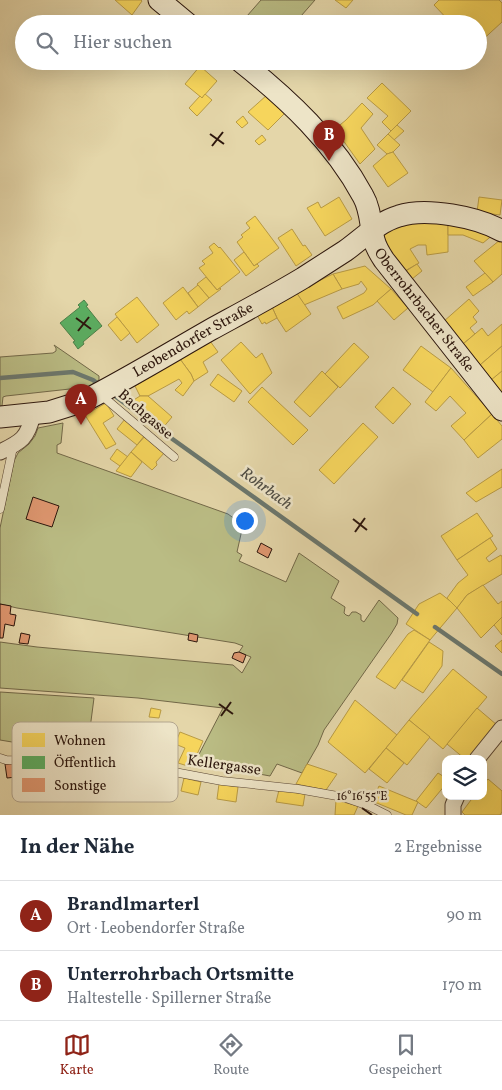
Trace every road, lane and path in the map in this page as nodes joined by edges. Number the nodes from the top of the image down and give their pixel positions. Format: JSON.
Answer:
{"nodes":[{"id":1,"x":159,"y":0,"type":"edge"},
{"id":2,"x":177,"y":15,"type":"edge"},
{"id":3,"x":251,"y":70,"type":"edge"},
{"id":4,"x":373,"y":230,"type":"junction"},
{"id":5,"x":502,"y":231,"type":"edge"},
{"id":6,"x":105,"y":390,"type":"junction"},
{"id":7,"x":502,"y":410,"type":"edge"},
{"id":8,"x":33,"y":414,"type":"junction"},
{"id":9,"x":0,"y":417,"type":"edge"},
{"id":10,"x":6,"y":449,"type":"edge"},
{"id":11,"x":174,"y":457,"type":"dead end"},
{"id":12,"x":0,"y":509,"type":"edge"},
{"id":13,"x":502,"y":728,"type":"edge"},
{"id":14,"x":480,"y":755,"type":"edge"},
{"id":15,"x":178,"y":773,"type":"edge"},
{"id":16,"x":387,"y":815,"type":"edge"}],
"edges":[{"from":1,"to":2,"type":"main road"},
{"from":3,"to":4,"type":"main road","name":"Oberrohrbacher Straße"},
{"from":4,"to":5,"type":"main road","name":"Leobendorfer Straße"},
{"from":4,"to":6,"type":"main road","name":"Leobendorfer Straße"},
{"from":4,"to":7,"type":"main road","name":"Oberrohrbacher Straße"},
{"from":6,"to":8,"type":"main road","name":"Leobendorfer Straße"},
{"from":6,"to":11,"type":"lane","name":"Bachgasse"},
{"from":8,"to":9,"type":"main road","name":"Leobendorfer Straße"},
{"from":8,"to":10,"type":"street"},
{"from":10,"to":12,"type":"lane"},
{"from":13,"to":14,"type":"street"},
{"from":15,"to":16,"type":"lane","name":"Kellergasse"}]}
